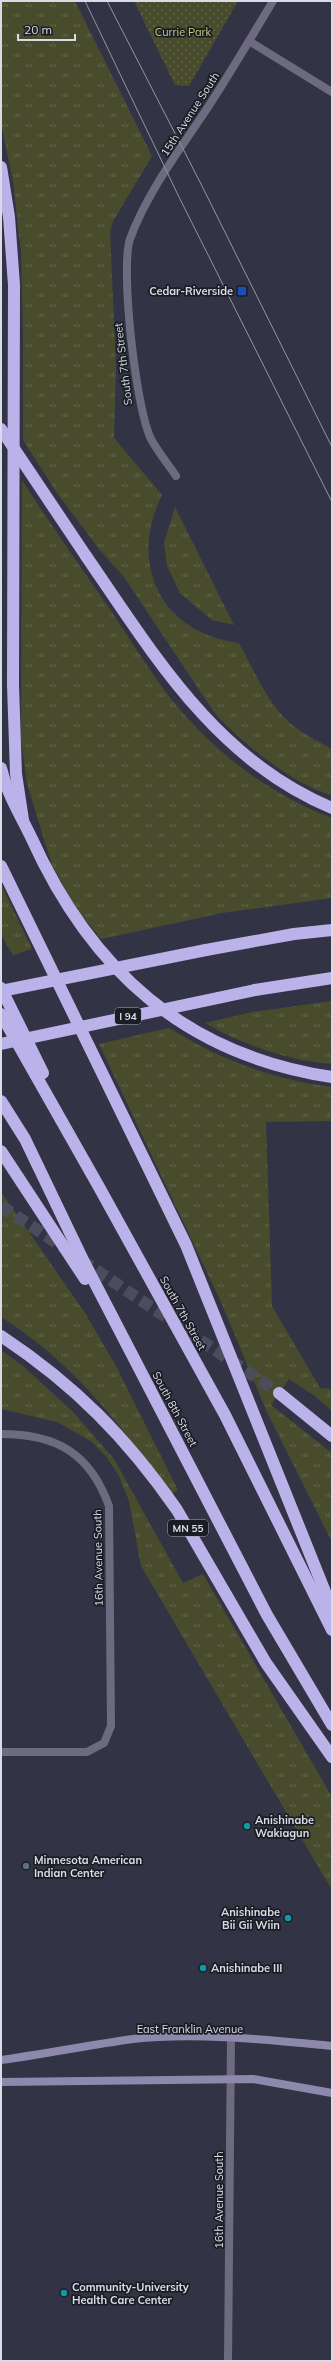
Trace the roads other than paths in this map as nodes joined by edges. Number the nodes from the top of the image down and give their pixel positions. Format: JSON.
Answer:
{"nodes":[{"id":1,"x":273,"y":1,"type":"edge"},
{"id":2,"x":249,"y":41,"type":"junction"},
{"id":3,"x":332,"y":92,"type":"edge"},
{"id":4,"x":1,"y":167,"type":"edge"},
{"id":5,"x":130,"y":241,"type":"joint"},
{"id":6,"x":1,"y":429,"type":"edge"},
{"id":7,"x":176,"y":476,"type":"dead end"},
{"id":8,"x":1,"y":768,"type":"edge"},
{"id":9,"x":332,"y":808,"type":"edge"},
{"id":10,"x":23,"y":820,"type":"junction"},
{"id":11,"x":1,"y":866,"type":"edge"},
{"id":12,"x":332,"y":930,"type":"edge"},
{"id":13,"x":332,"y":978,"type":"edge"},
{"id":14,"x":1,"y":988,"type":"edge"},
{"id":15,"x":1,"y":991,"type":"edge"},
{"id":16,"x":1,"y":1014,"type":"edge"},
{"id":17,"x":1,"y":1044,"type":"edge"},
{"id":18,"x":332,"y":1077,"type":"edge"},
{"id":19,"x":1,"y":1101,"type":"edge"},
{"id":20,"x":1,"y":1151,"type":"edge"},
{"id":21,"x":100,"y":1187,"type":"junction"},
{"id":22,"x":1,"y":1336,"type":"edge"},
{"id":23,"x":122,"y":1336,"type":"junction"},
{"id":24,"x":279,"y":1393,"type":"tunnel mouth"},
{"id":25,"x":4,"y":1434,"type":"edge"},
{"id":26,"x":332,"y":1436,"type":"edge"},
{"id":27,"x":332,"y":1609,"type":"edge"},
{"id":28,"x":332,"y":1630,"type":"edge"},
{"id":29,"x":332,"y":1725,"type":"edge"},
{"id":30,"x":1,"y":1752,"type":"edge"},
{"id":31,"x":332,"y":1757,"type":"edge"},
{"id":32,"x":231,"y":2039,"type":"junction"},
{"id":33,"x":332,"y":2046,"type":"edge"},
{"id":34,"x":1,"y":2060,"type":"edge"},
{"id":35,"x":230,"y":2080,"type":"junction"},
{"id":36,"x":1,"y":2082,"type":"edge"},
{"id":37,"x":332,"y":2093,"type":"edge"},
{"id":38,"x":228,"y":2361,"type":"edge"}],
"edges":[{"from":1,"to":2,"type":"street","name":"15th Avenue South"},
{"from":2,"to":3,"type":"street"},
{"from":2,"to":5,"type":"street","name":"15th Avenue South"},
{"from":4,"to":10,"type":"highway"},
{"from":5,"to":7,"type":"street","name":"South 7th Street"},
{"from":6,"to":9,"type":"highway","bridge":true},
{"from":8,"to":10,"type":"highway"},
{"from":10,"to":18,"type":"highway"},
{"from":11,"to":27,"type":"highway"},
{"from":12,"to":15,"type":"highway","bridge":true},
{"from":13,"to":17,"type":"highway","number":"I 94","bridge":true},
{"from":14,"to":21,"type":"highway"},
{"from":16,"to":21,"type":"highway","name":"South 7th Street"},
{"from":19,"to":23,"type":"highway","name":"South 8th Street"},
{"from":20,"to":23,"type":"highway"},
{"from":21,"to":28,"type":"highway","name":"South 7th Street"},
{"from":22,"to":31,"type":"highway","number":"MN 55"},
{"from":23,"to":29,"type":"highway","name":"South 8th Street"},
{"from":24,"to":26,"type":"highway"},
{"from":25,"to":30,"type":"street","name":"16th Avenue South"},
{"from":32,"to":33,"type":"main road","name":"East Franklin Avenue"},
{"from":32,"to":34,"type":"main road","name":"East Franklin Avenue"},
{"from":32,"to":35,"type":"street","name":"16th Avenue South"},
{"from":35,"to":36,"type":"main road"},
{"from":35,"to":37,"type":"main road"},
{"from":35,"to":38,"type":"street","name":"16th Avenue South"}]}
